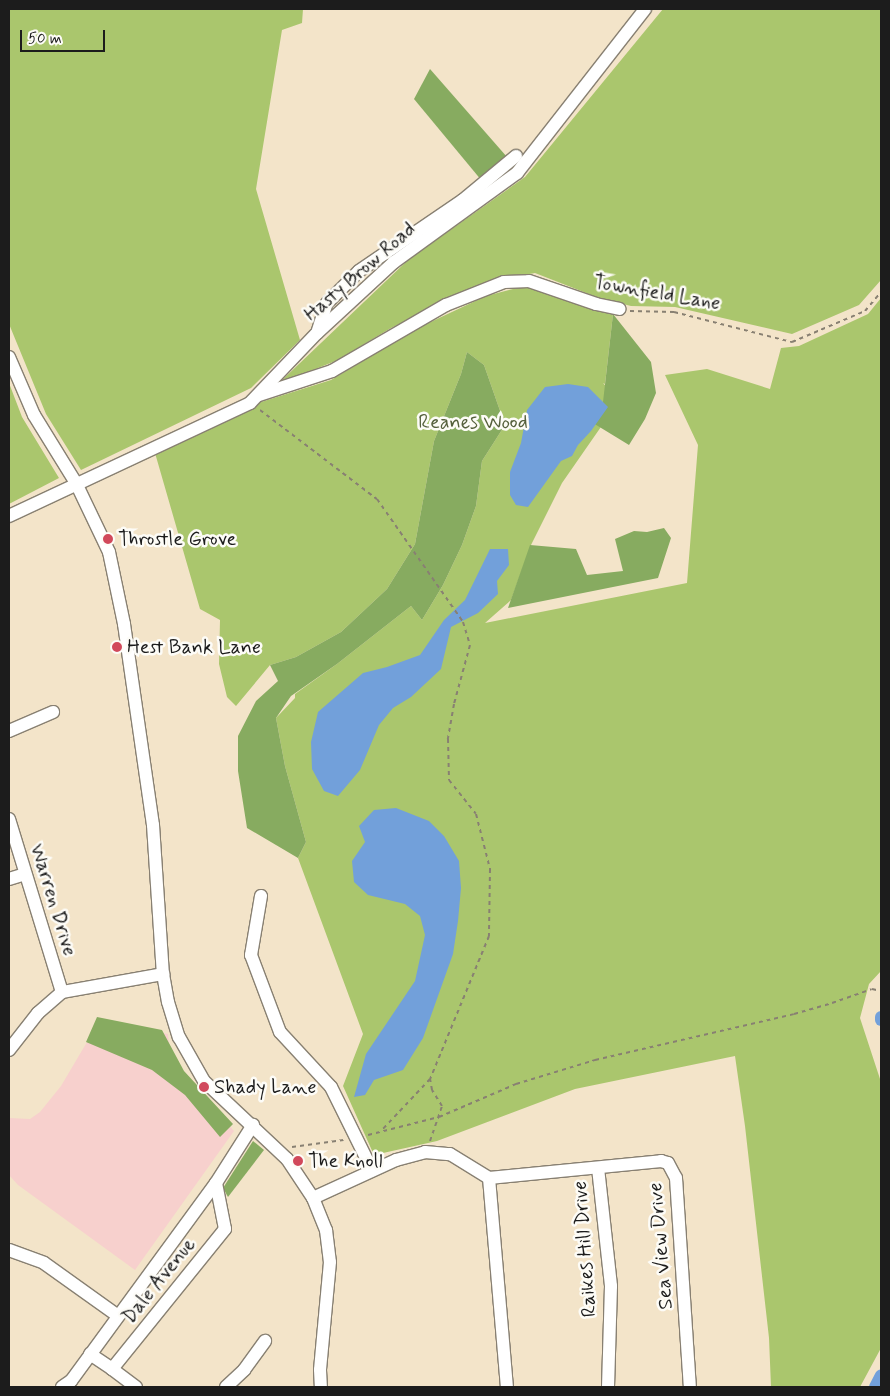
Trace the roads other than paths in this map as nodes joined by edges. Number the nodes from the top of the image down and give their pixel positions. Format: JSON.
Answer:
{"nodes":[{"id":1,"x":645,"y":9,"type":"edge"},
{"id":2,"x":516,"y":156,"type":"dead end"},
{"id":3,"x":618,"y":309,"type":"road end"},
{"id":4,"x":317,"y":333,"type":"junction"},
{"id":5,"x":9,"y":357,"type":"edge"},
{"id":6,"x":254,"y":399,"type":"junction"},
{"id":7,"x":76,"y":483,"type":"junction"},
{"id":8,"x":9,"y":516,"type":"edge"},
{"id":9,"x":53,"y":712,"type":"dead end"},
{"id":10,"x":9,"y":731,"type":"edge"},
{"id":11,"x":9,"y":819,"type":"edge"},
{"id":12,"x":24,"y":874,"type":"junction"},
{"id":13,"x":9,"y":880,"type":"edge"},
{"id":14,"x":261,"y":896,"type":"dead end"},
{"id":15,"x":163,"y":974,"type":"junction"},
{"id":16,"x":62,"y":992,"type":"junction"},
{"id":17,"x":9,"y":1050,"type":"edge"},
{"id":18,"x":253,"y":1125,"type":"junction"},
{"id":19,"x":598,"y":1168,"type":"junction"},
{"id":20,"x":372,"y":1170,"type":"junction"},
{"id":21,"x":489,"y":1178,"type":"junction"},
{"id":22,"x":216,"y":1184,"type":"junction"},
{"id":23,"x":312,"y":1198,"type":"junction"},
{"id":24,"x":9,"y":1250,"type":"edge"},
{"id":25,"x":118,"y":1316,"type":"junction"},
{"id":26,"x":265,"y":1341,"type":"dead end"},
{"id":27,"x":90,"y":1354,"type":"junction"},
{"id":28,"x":112,"y":1369,"type":"junction"},
{"id":29,"x":62,"y":1387,"type":"edge"},
{"id":30,"x":136,"y":1387,"type":"edge"},
{"id":31,"x":226,"y":1387,"type":"edge"},
{"id":32,"x":321,"y":1387,"type":"edge"},
{"id":33,"x":507,"y":1387,"type":"edge"},
{"id":34,"x":608,"y":1387,"type":"edge"},
{"id":35,"x":690,"y":1387,"type":"edge"}],
"edges":[{"from":1,"to":4,"type":"street","name":"Hasty Brow Road"},
{"from":2,"to":4,"type":"street"},
{"from":3,"to":6,"type":"street","name":"Townfield Lane"},
{"from":4,"to":6,"type":"street","name":"Hasty Brow Road"},
{"from":5,"to":7,"type":"street"},
{"from":6,"to":7,"type":"street","name":"Hasty Brow Road"},
{"from":7,"to":8,"type":"street"},
{"from":7,"to":15,"type":"street"},
{"from":9,"to":10,"type":"street"},
{"from":11,"to":12,"type":"street","name":"Warren Drive"},
{"from":12,"to":13,"type":"street"},
{"from":12,"to":16,"type":"street","name":"Warren Drive"},
{"from":14,"to":20,"type":"street"},
{"from":15,"to":16,"type":"street"},
{"from":15,"to":18,"type":"street"},
{"from":16,"to":17,"type":"street"},
{"from":18,"to":22,"type":"street"},
{"from":18,"to":23,"type":"street"},
{"from":19,"to":21,"type":"street","name":"Sea View Drive"},
{"from":19,"to":34,"type":"street","name":"Raikes Hill Drive"},
{"from":19,"to":35,"type":"street","name":"Sea View Drive"},
{"from":20,"to":21,"type":"street"},
{"from":20,"to":23,"type":"street"},
{"from":21,"to":33,"type":"street"},
{"from":22,"to":25,"type":"street"},
{"from":22,"to":28,"type":"street","name":"Dale Avenue"},
{"from":23,"to":32,"type":"street"},
{"from":24,"to":25,"type":"street"},
{"from":25,"to":27,"type":"street"},
{"from":26,"to":31,"type":"street"},
{"from":27,"to":28,"type":"street"},
{"from":27,"to":29,"type":"street"},
{"from":28,"to":30,"type":"street"}]}
